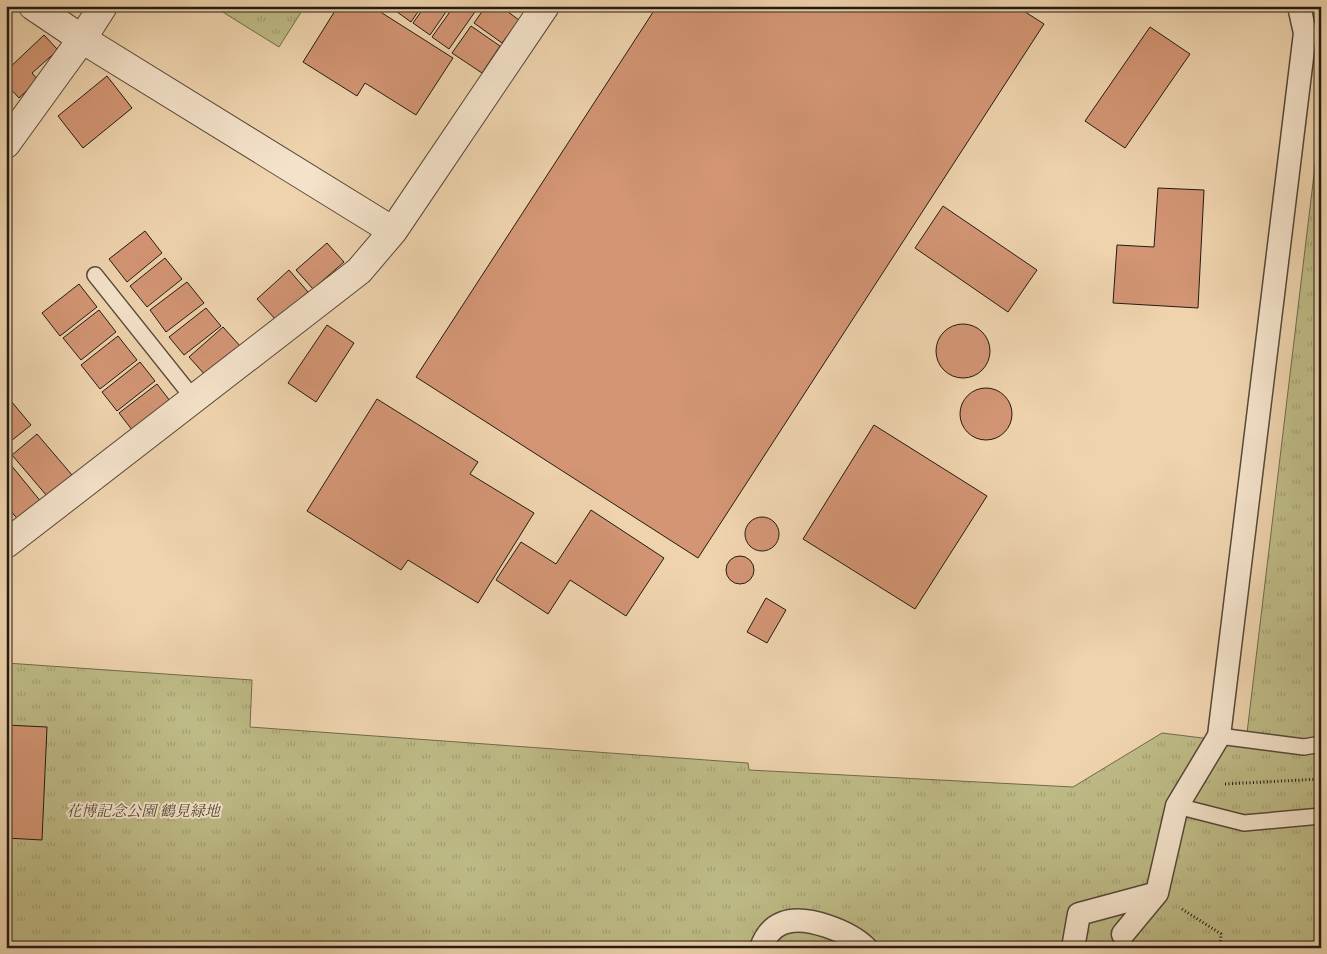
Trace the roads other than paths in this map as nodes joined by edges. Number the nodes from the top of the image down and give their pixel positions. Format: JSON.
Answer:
{"nodes":[{"id":1,"x":33,"y":6,"type":"edge"},
{"id":2,"x":103,"y":6,"type":"edge"},
{"id":3,"x":1299,"y":6,"type":"edge"},
{"id":4,"x":537,"y":9,"type":"edge"},
{"id":5,"x":82,"y":39,"type":"junction"},
{"id":6,"x":6,"y":144,"type":"edge"},
{"id":7,"x":393,"y":231,"type":"junction"},
{"id":8,"x":95,"y":275,"type":"dead end"},
{"id":9,"x":194,"y":399,"type":"junction"},
{"id":10,"x":6,"y":544,"type":"edge"},
{"id":11,"x":1219,"y":736,"type":"junction"},
{"id":12,"x":1321,"y":744,"type":"edge"},
{"id":13,"x":1178,"y":806,"type":"junction"},
{"id":14,"x":1321,"y":816,"type":"edge"},
{"id":15,"x":1157,"y":893,"type":"junction"},
{"id":16,"x":1123,"y":934,"type":"dead end"},
{"id":17,"x":761,"y":948,"type":"edge"},
{"id":18,"x":866,"y":948,"type":"edge"},
{"id":19,"x":1073,"y":948,"type":"edge"}],
"edges":[{"from":1,"to":5,"type":"street"},
{"from":2,"to":5,"type":"street"},
{"from":3,"to":11,"type":"street"},
{"from":4,"to":7,"type":"street"},
{"from":5,"to":6,"type":"street"},
{"from":5,"to":7,"type":"street"},
{"from":7,"to":9,"type":"street"},
{"from":8,"to":9,"type":"lane"},
{"from":9,"to":10,"type":"street"},
{"from":11,"to":12,"type":"lane"},
{"from":11,"to":13,"type":"street"},
{"from":13,"to":14,"type":"lane"},
{"from":13,"to":15,"type":"street"},
{"from":15,"to":16,"type":"street"},
{"from":15,"to":19,"type":"street"},
{"from":17,"to":18,"type":"street"}]}
